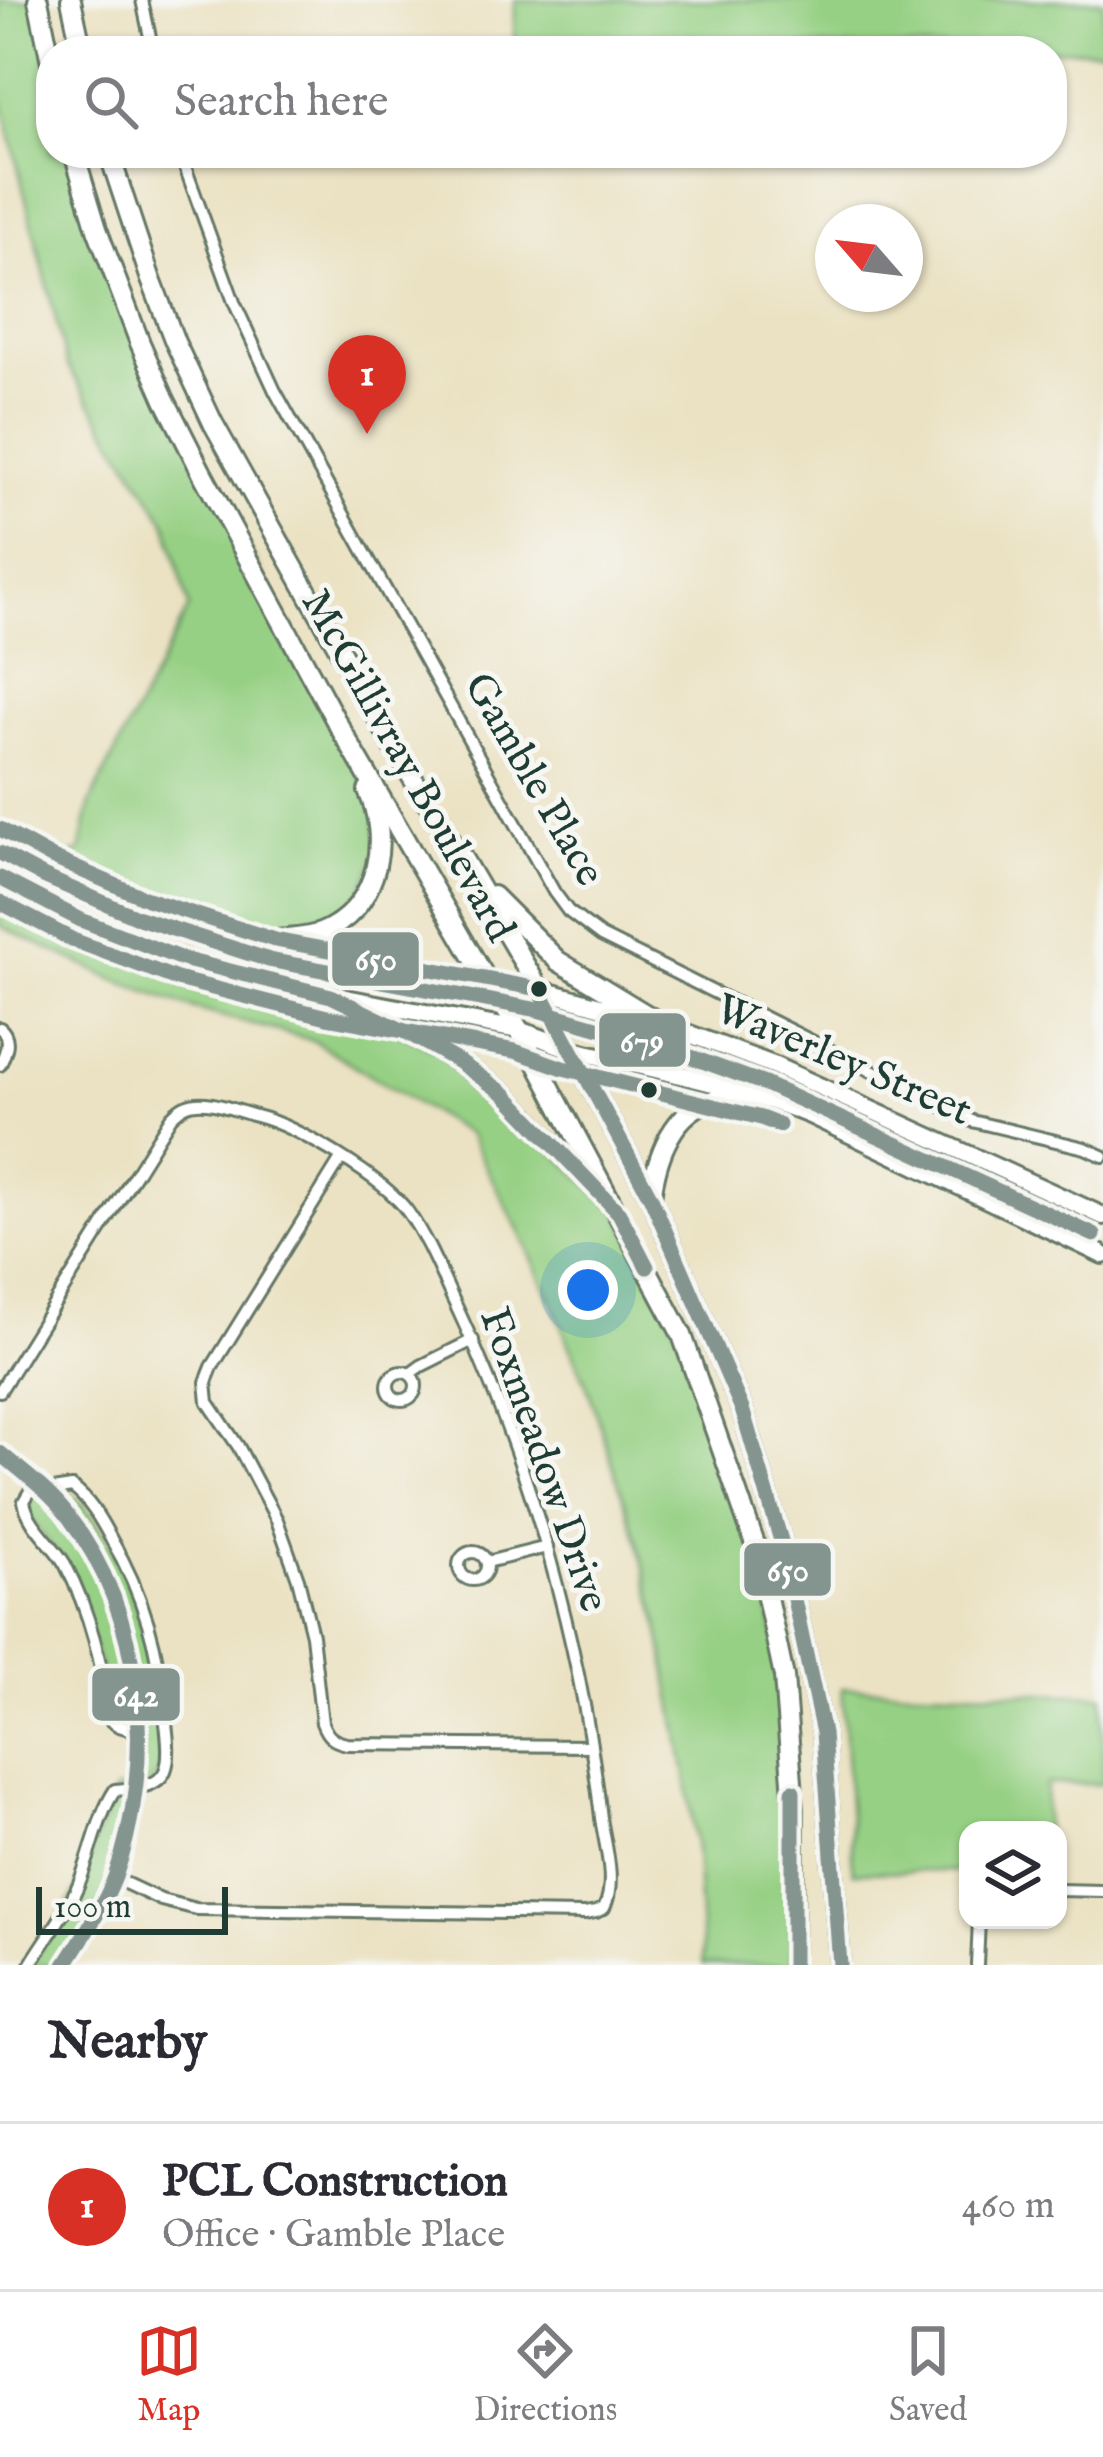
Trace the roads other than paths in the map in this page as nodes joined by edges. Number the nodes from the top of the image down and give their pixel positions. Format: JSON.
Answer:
{"nodes":[{"id":1,"x":38,"y":0,"type":"edge"},
{"id":2,"x":71,"y":0,"type":"edge"},
{"id":3,"x":142,"y":0,"type":"edge"},
{"id":4,"x":46,"y":36,"type":"edge"},
{"id":5,"x":79,"y":36,"type":"edge"},
{"id":6,"x":150,"y":36,"type":"edge"},
{"id":7,"x":79,"y":168,"type":"edge"},
{"id":8,"x":114,"y":168,"type":"edge"},
{"id":9,"x":185,"y":168,"type":"edge"},
{"id":10,"x":336,"y":721,"type":"junction"},
{"id":11,"x":0,"y":829,"type":"edge"},
{"id":12,"x":464,"y":861,"type":"junction"},
{"id":13,"x":0,"y":878,"type":"edge"},
{"id":14,"x":274,"y":940,"type":"junction"},
{"id":15,"x":487,"y":981,"type":"junction"},
{"id":16,"x":538,"y":989,"type":"junction"},
{"id":17,"x":332,"y":996,"type":"junction"},
{"id":18,"x":660,"y":1023,"type":"junction"},
{"id":19,"x":0,"y":1028,"type":"edge"},
{"id":20,"x":520,"y":1031,"type":"junction"},
{"id":21,"x":568,"y":1048,"type":"junction"},
{"id":22,"x":0,"y":1065,"type":"edge"},
{"id":23,"x":767,"y":1098,"type":"junction"},
{"id":24,"x":1103,"y":1156,"type":"edge"},
{"id":25,"x":341,"y":1159,"type":"junction"},
{"id":26,"x":651,"y":1198,"type":"junction"},
{"id":27,"x":619,"y":1213,"type":"junction"},
{"id":28,"x":1103,"y":1216,"type":"edge"},
{"id":29,"x":1101,"y":1249,"type":"edge"},
{"id":30,"x":472,"y":1340,"type":"junction"},
{"id":31,"x":410,"y":1374,"type":"dead end"},
{"id":32,"x":0,"y":1391,"type":"edge"},
{"id":33,"x":0,"y":1453,"type":"edge"},
{"id":34,"x":40,"y":1487,"type":"junction"},
{"id":35,"x":547,"y":1546,"type":"junction"},
{"id":36,"x":487,"y":1562,"type":"dead end"},
{"id":37,"x":141,"y":1733,"type":"junction"},
{"id":38,"x":591,"y":1747,"type":"junction"},
{"id":39,"x":138,"y":1787,"type":"junction"},
{"id":40,"x":115,"y":1878,"type":"junction"},
{"id":41,"x":1067,"y":1890,"type":"edge"},
{"id":42,"x":1103,"y":1891,"type":"edge"},
{"id":43,"x":979,"y":1929,"type":"edge"},
{"id":44,"x":30,"y":1965,"type":"edge"},
{"id":45,"x":65,"y":1965,"type":"edge"},
{"id":46,"x":793,"y":1965,"type":"edge"},
{"id":47,"x":840,"y":1965,"type":"edge"},
{"id":48,"x":977,"y":1965,"type":"edge"}],
"edges":[{"from":1,"to":4,"type":"main road"},
{"from":2,"to":5,"type":"main road"},
{"from":3,"to":6,"type":"street"},
{"from":7,"to":10,"type":"main road","name":"McGillivray Boulevard"},
{"from":8,"to":12,"type":"main road","name":"McGillivray Boulevard"},
{"from":9,"to":24,"type":"street","name":"Gamble Place"},
{"from":10,"to":14,"type":"main road"},
{"from":10,"to":15,"type":"main road","name":"McGillivray Boulevard"},
{"from":11,"to":14,"type":"main road","name":"Waverley Street"},
{"from":12,"to":16,"type":"main road","name":"McGillivray Boulevard"},
{"from":12,"to":18,"type":"main road"},
{"from":13,"to":17,"type":"main road","name":"Waverley Street"},
{"from":14,"to":15,"type":"main road","name":"Waverley Street"},
{"from":15,"to":16,"type":"main road","name":"Waverley Street"},
{"from":15,"to":20,"type":"main road","name":"McGillivray Boulevard"},
{"from":16,"to":18,"type":"main road","name":"Waverley Street"},
{"from":16,"to":21,"type":"main road","name":"McGillivray Boulevard"},
{"from":17,"to":20,"type":"main road","name":"Waverley Street"},
{"from":17,"to":27,"type":"main road"},
{"from":18,"to":28,"type":"main road","name":"Waverley Street"},
{"from":19,"to":22,"type":"street"},
{"from":20,"to":21,"type":"main road","name":"Waverley Street"},
{"from":20,"to":27,"type":"main road","name":"McGillivray Boulevard"},
{"from":21,"to":23,"type":"main road","name":"Waverley Street"},
{"from":21,"to":26,"type":"main road","name":"McGillivray Boulevard"},
{"from":23,"to":26,"type":"main road"},
{"from":23,"to":29,"type":"main road","name":"Waverley Street"},
{"from":25,"to":30,"type":"street","name":"Foxmeadow Drive"},
{"from":25,"to":32,"type":"street","name":"Foxmeadow Drive"},
{"from":25,"to":38,"type":"street"},
{"from":26,"to":47,"type":"main road","name":"McGillivray Boulevard"},
{"from":27,"to":46,"type":"main road","name":"McGillivray Boulevard"},
{"from":30,"to":31,"type":"street"},
{"from":30,"to":35,"type":"street","name":"Foxmeadow Drive"},
{"from":33,"to":34,"type":"street"},
{"from":34,"to":37,"type":"street"},
{"from":34,"to":37,"type":"street"},
{"from":34,"to":39,"type":"street"},
{"from":35,"to":36,"type":"street"},
{"from":35,"to":38,"type":"street","name":"Foxmeadow Drive"},
{"from":37,"to":39,"type":"street"},
{"from":38,"to":40,"type":"street","name":"Foxmeadow Drive"},
{"from":39,"to":40,"type":"street"},
{"from":39,"to":44,"type":"street"},
{"from":40,"to":45,"type":"street"},
{"from":41,"to":42,"type":"street"},
{"from":43,"to":48,"type":"street"}]}
